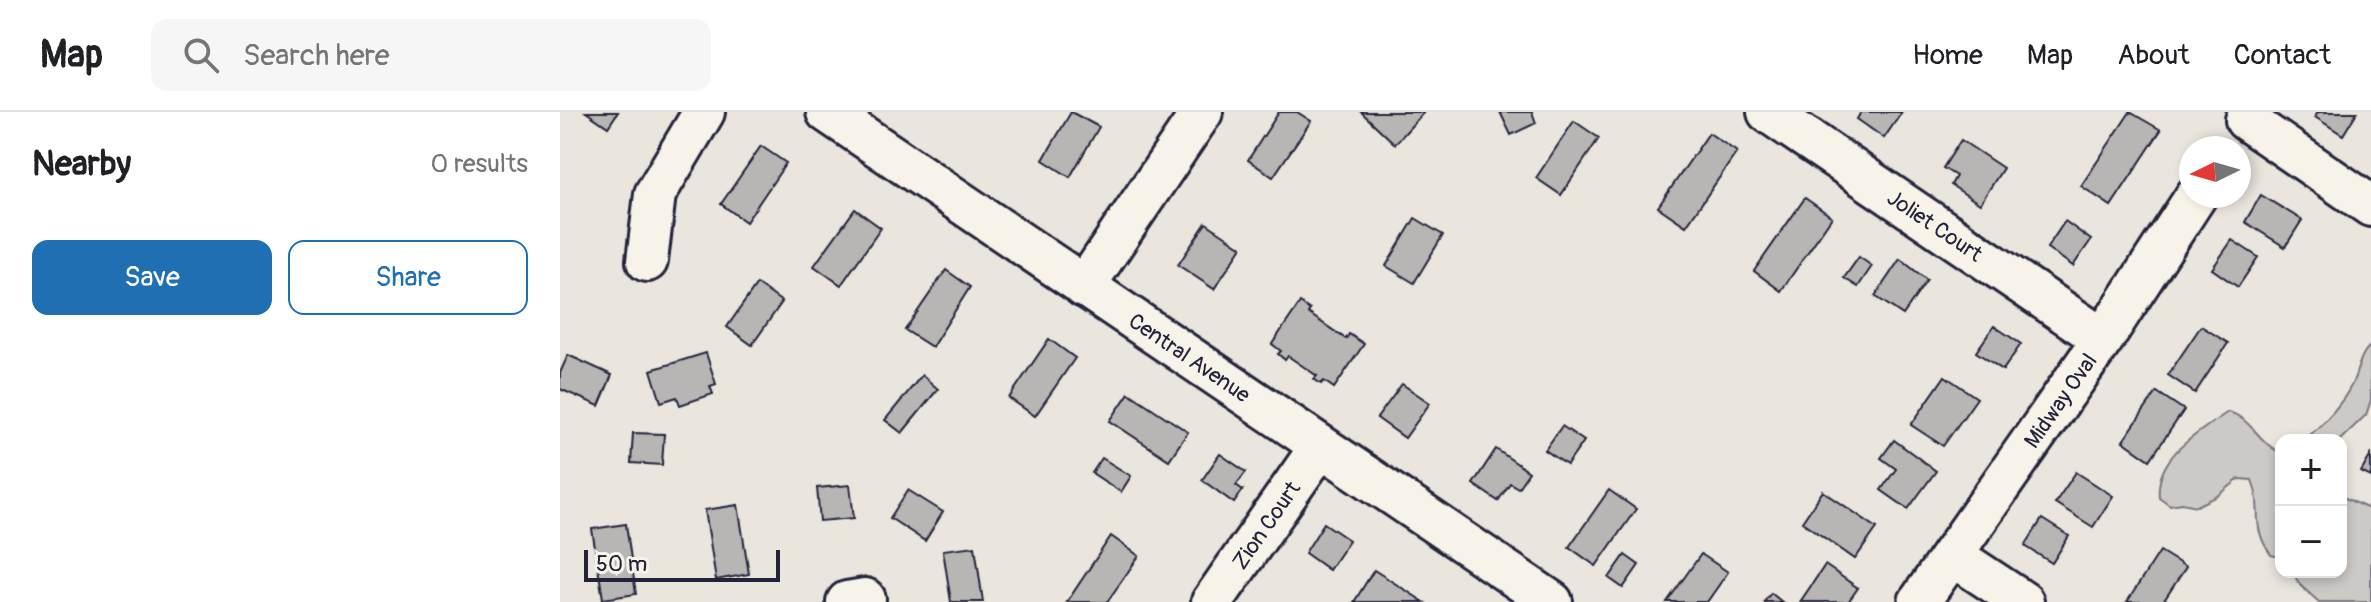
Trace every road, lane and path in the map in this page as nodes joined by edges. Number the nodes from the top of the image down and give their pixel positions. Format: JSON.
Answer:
{"nodes":[{"id":1,"x":704,"y":112,"type":"edge"},
{"id":2,"x":827,"y":112,"type":"edge"},
{"id":3,"x":1202,"y":112,"type":"edge"},
{"id":4,"x":1768,"y":112,"type":"edge"},
{"id":5,"x":2241,"y":127,"type":"edge"},
{"id":6,"x":2371,"y":206,"type":"edge"},
{"id":7,"x":2188,"y":208,"type":"edge"},
{"id":8,"x":647,"y":261,"type":"dead end"},
{"id":9,"x":1084,"y":287,"type":"junction"},
{"id":10,"x":2103,"y":339,"type":"junction"},
{"id":11,"x":1320,"y":447,"type":"junction"},
{"id":12,"x":1952,"y":555,"type":"junction"},
{"id":13,"x":1212,"y":602,"type":"edge"},
{"id":14,"x":1552,"y":602,"type":"edge"},
{"id":15,"x":1919,"y":602,"type":"edge"},
{"id":16,"x":2023,"y":602,"type":"edge"}],
"edges":[{"from":1,"to":8,"type":"street"},
{"from":2,"to":9,"type":"street","name":"Central Avenue"},
{"from":3,"to":9,"type":"street"},
{"from":4,"to":10,"type":"street","name":"Joliet Court"},
{"from":5,"to":6,"type":"street"},
{"from":7,"to":10,"type":"street","name":"Midway Oval"},
{"from":9,"to":11,"type":"street","name":"Central Avenue"},
{"from":10,"to":12,"type":"street","name":"Midway Oval"},
{"from":11,"to":13,"type":"street","name":"Zion Court"},
{"from":11,"to":14,"type":"street","name":"Central Avenue"},
{"from":12,"to":15,"type":"street","name":"Midway Oval"},
{"from":12,"to":16,"type":"street"}]}
